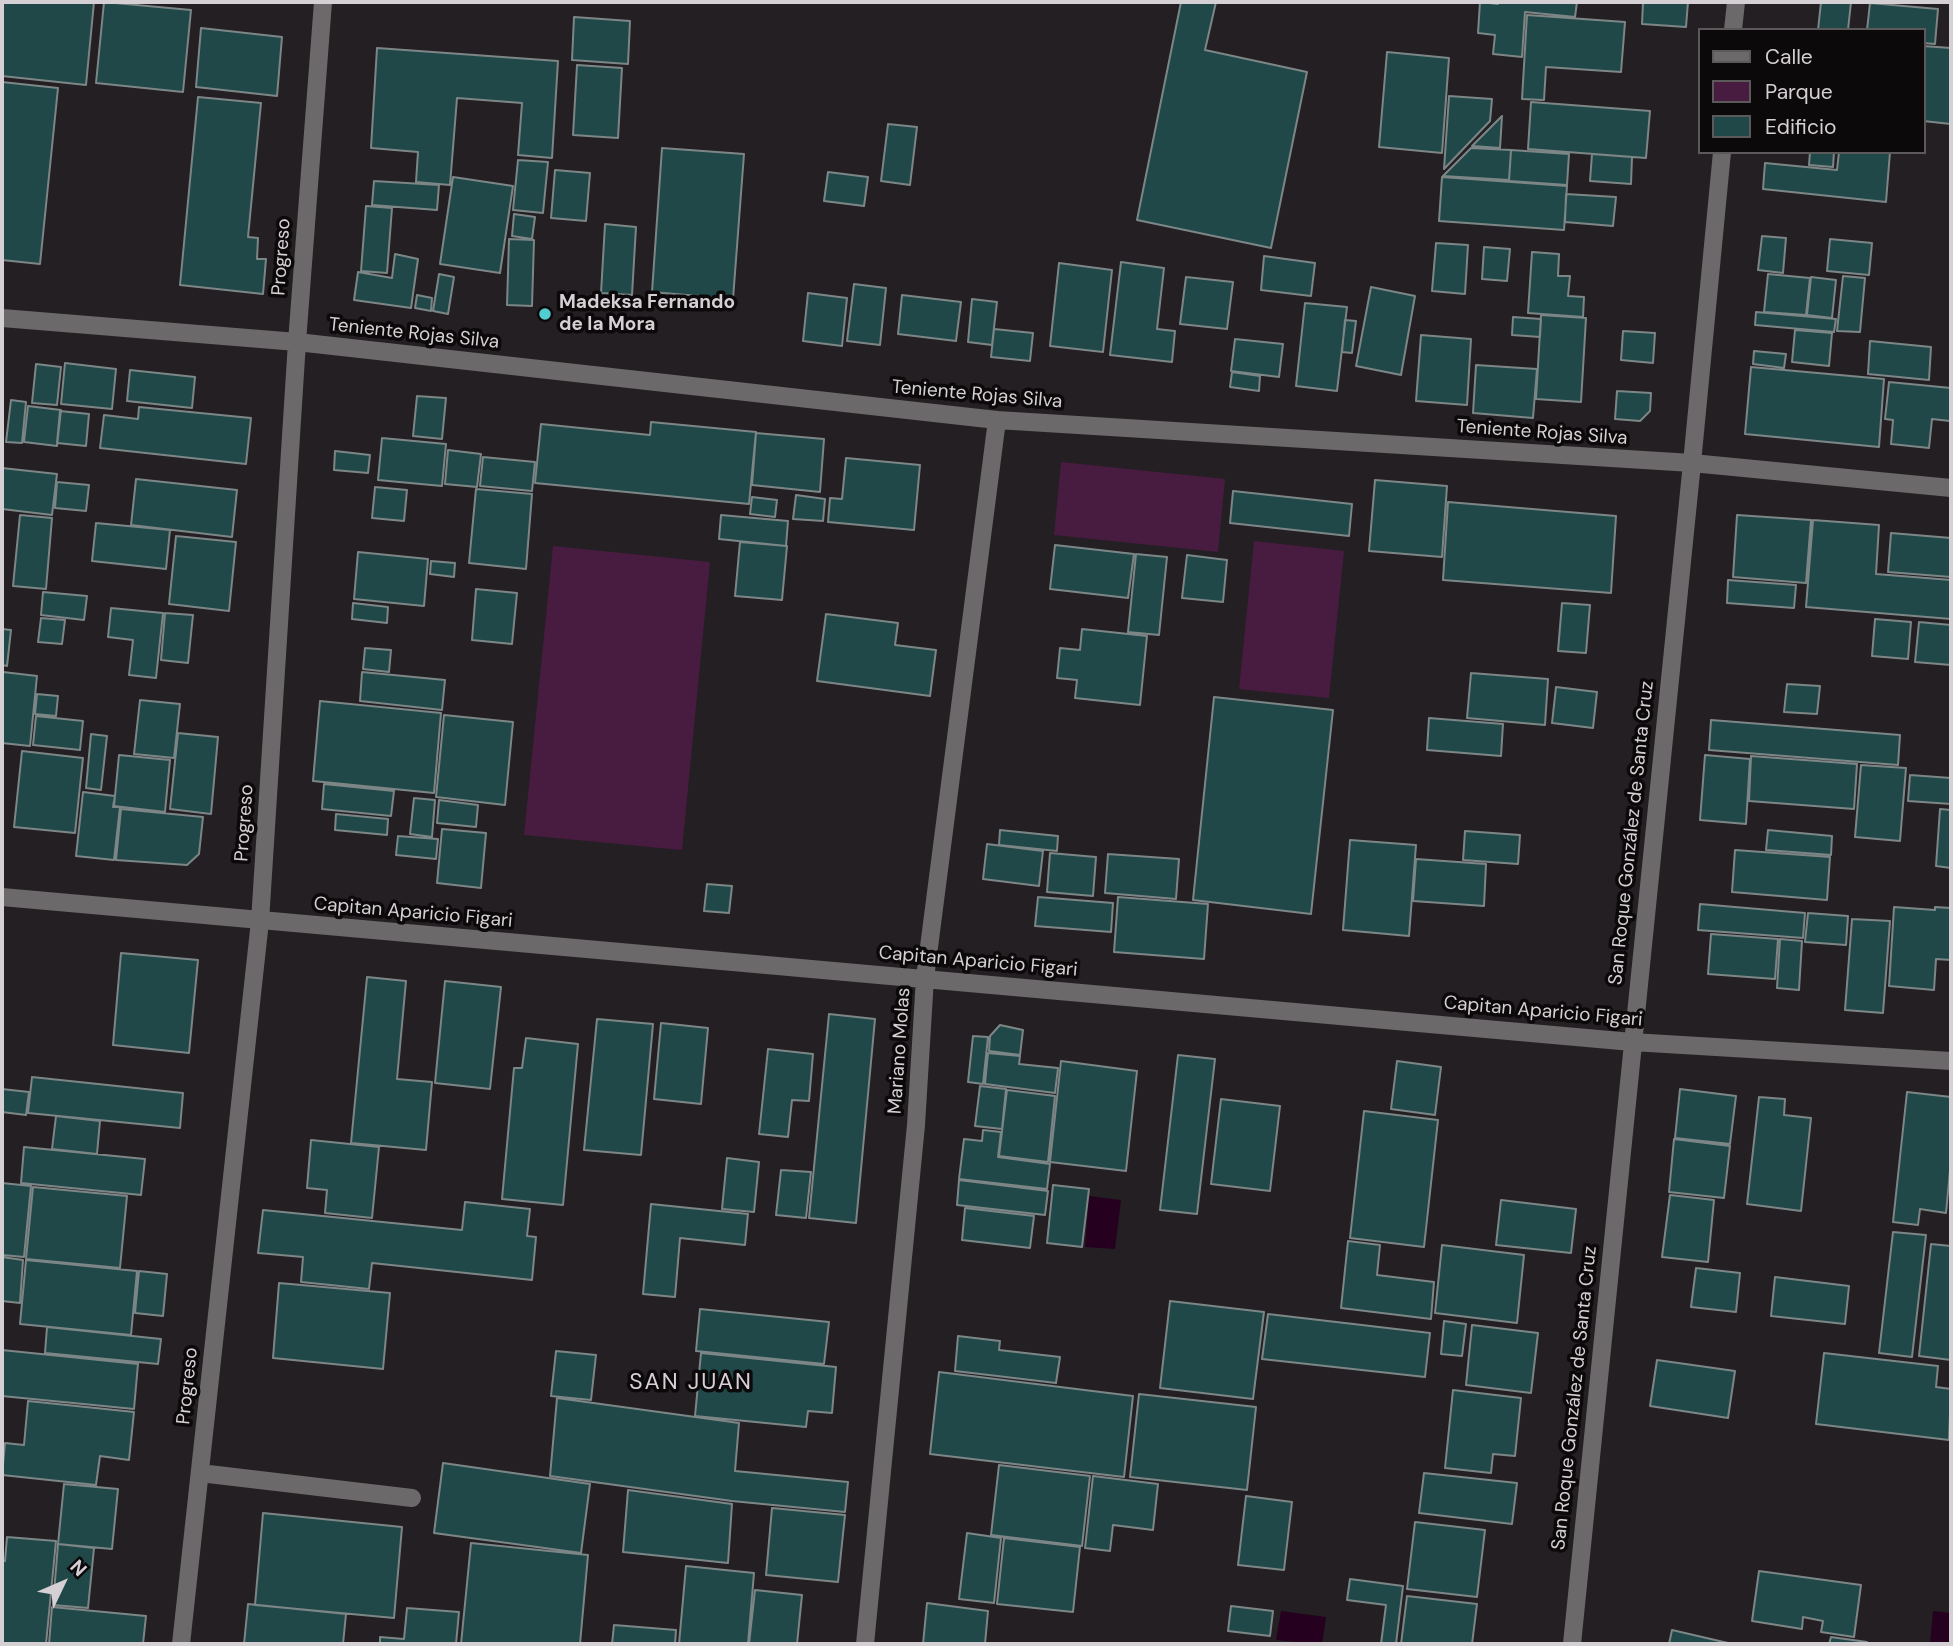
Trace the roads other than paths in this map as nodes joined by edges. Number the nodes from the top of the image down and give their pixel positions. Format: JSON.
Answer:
{"nodes":[{"id":1,"x":323,"y":2,"type":"edge"},
{"id":2,"x":1736,"y":2,"type":"edge"},
{"id":3,"x":1733,"y":28,"type":"edge"},
{"id":4,"x":1721,"y":154,"type":"edge"},
{"id":5,"x":2,"y":318,"type":"edge"},
{"id":6,"x":297,"y":341,"type":"junction"},
{"id":7,"x":997,"y":420,"type":"junction"},
{"id":8,"x":1692,"y":463,"type":"junction"},
{"id":9,"x":1951,"y":488,"type":"edge"},
{"id":10,"x":2,"y":897,"type":"edge"},
{"id":11,"x":260,"y":921,"type":"junction"},
{"id":12,"x":925,"y":978,"type":"junction"},
{"id":13,"x":1632,"y":1041,"type":"junction"},
{"id":14,"x":1951,"y":1061,"type":"edge"},
{"id":15,"x":200,"y":1473,"type":"junction"},
{"id":16,"x":412,"y":1498,"type":"dead end"},
{"id":17,"x":181,"y":1644,"type":"edge"},
{"id":18,"x":865,"y":1644,"type":"edge"},
{"id":19,"x":1572,"y":1644,"type":"edge"}],
"edges":[{"from":1,"to":6,"type":"street","name":"Progreso"},
{"from":2,"to":3,"type":"street"},
{"from":4,"to":8,"type":"street","name":"San Roque González de Santa Cruz"},
{"from":5,"to":6,"type":"street","name":"Teniente Rojas Silva"},
{"from":6,"to":7,"type":"street","name":"Teniente Rojas Silva"},
{"from":6,"to":11,"type":"street","name":"Progreso"},
{"from":7,"to":8,"type":"street","name":"Teniente Rojas Silva"},
{"from":7,"to":12,"type":"street","name":"Mariano Molas"},
{"from":8,"to":9,"type":"street","name":"Teniente Rojas Silva"},
{"from":8,"to":13,"type":"street","name":"San Roque González de Santa Cruz"},
{"from":10,"to":11,"type":"street","name":"Capitan Aparicio Figari"},
{"from":11,"to":12,"type":"street","name":"Capitan Aparicio Figari"},
{"from":11,"to":15,"type":"street","name":"Progreso"},
{"from":12,"to":13,"type":"street","name":"Capitan Aparicio Figari"},
{"from":12,"to":18,"type":"street","name":"Mariano Molas"},
{"from":13,"to":14,"type":"street","name":"Capitan Aparicio Figari"},
{"from":13,"to":19,"type":"street","name":"San Roque González de Santa Cruz"},
{"from":15,"to":16,"type":"street"},
{"from":15,"to":17,"type":"street","name":"Progreso"}]}
